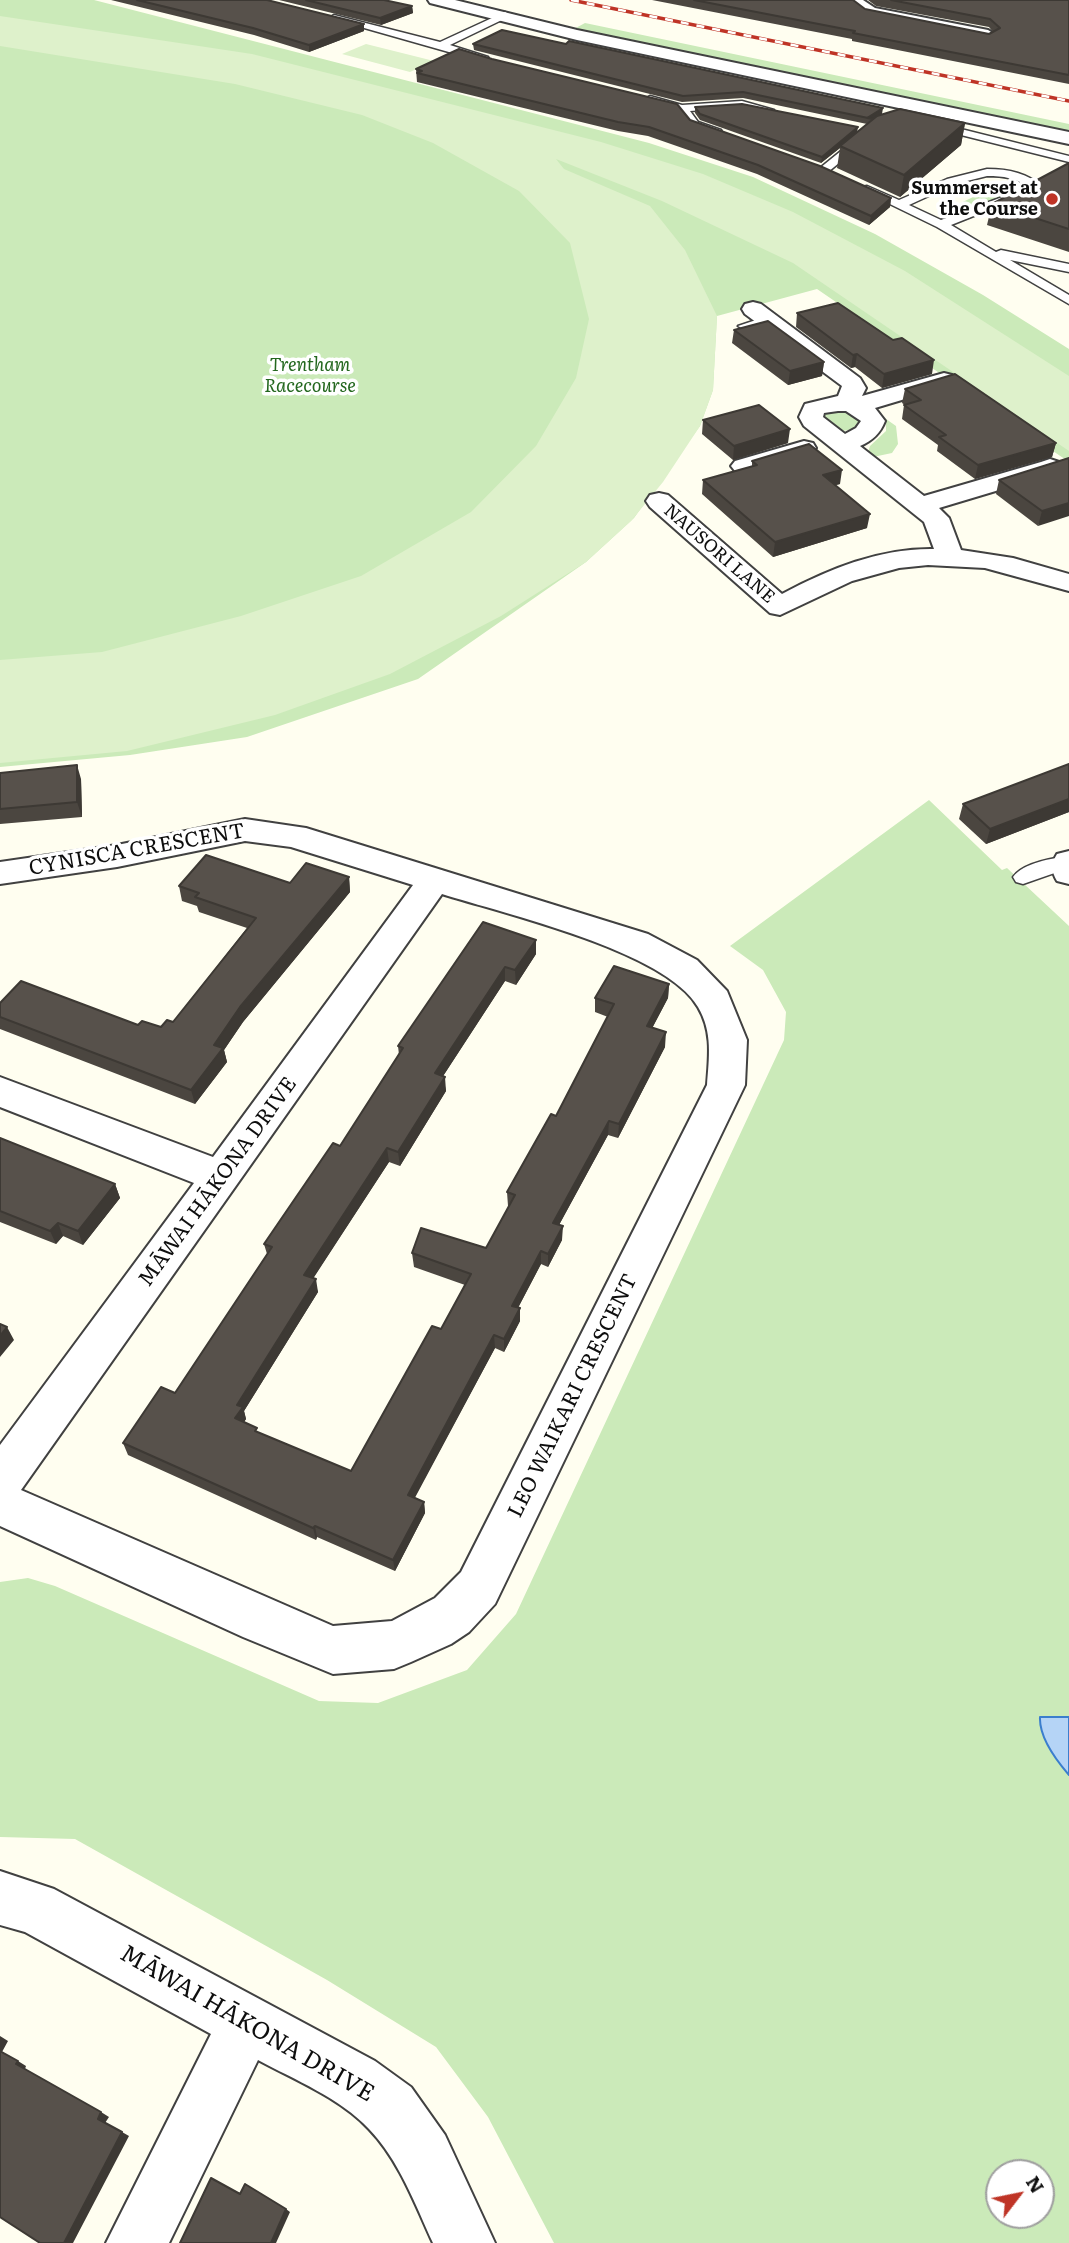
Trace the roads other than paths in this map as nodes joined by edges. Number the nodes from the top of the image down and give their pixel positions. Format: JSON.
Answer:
{"nodes":[{"id":1,"x":436,"y":0,"type":"edge"},
{"id":2,"x":852,"y":0,"type":"edge"},
{"id":3,"x":319,"y":15,"type":"edge"},
{"id":4,"x":505,"y":15,"type":"junction"},
{"id":5,"x":988,"y":35,"type":"edge"},
{"id":6,"x":442,"y":45,"type":"junction"},
{"id":7,"x":498,"y":63,"type":"edge"},
{"id":8,"x":635,"y":96,"type":"edge"},
{"id":9,"x":682,"y":108,"type":"junction"},
{"id":10,"x":781,"y":112,"type":"edge"},
{"id":11,"x":925,"y":123,"type":"edge"},
{"id":12,"x":860,"y":128,"type":"edge"},
{"id":13,"x":729,"y":136,"type":"edge"},
{"id":14,"x":1069,"y":138,"type":"edge"},
{"id":15,"x":1069,"y":159,"type":"edge"},
{"id":16,"x":830,"y":173,"type":"joint"},
{"id":17,"x":900,"y":204,"type":"junction"},
{"id":18,"x":941,"y":224,"type":"junction"},
{"id":19,"x":988,"y":252,"type":"junction"},
{"id":20,"x":1069,"y":268,"type":"edge"},
{"id":21,"x":1067,"y":298,"type":"edge"},
{"id":22,"x":755,"y":318,"type":"dead end"},
{"id":23,"x":944,"y":380,"type":"edge"},
{"id":24,"x":852,"y":406,"type":"junction"},
{"id":25,"x":840,"y":441,"type":"junction"},
{"id":26,"x":1063,"y":464,"type":"edge"},
{"id":27,"x":744,"y":466,"type":"edge"},
{"id":28,"x":659,"y":501,"type":"dead end"},
{"id":29,"x":921,"y":505,"type":"junction"},
{"id":30,"x":950,"y":555,"type":"junction"},
{"id":31,"x":1069,"y":583,"type":"edge"},
{"id":32,"x":1069,"y":862,"type":"edge"},
{"id":33,"x":0,"y":873,"type":"edge"},
{"id":34,"x":1069,"y":873,"type":"edge"},
{"id":35,"x":1023,"y":877,"type":"dead end"},
{"id":36,"x":435,"y":880,"type":"junction"},
{"id":37,"x":0,"y":1092,"type":"edge"},
{"id":38,"x":222,"y":1177,"type":"junction"},
{"id":39,"x":0,"y":1482,"type":"edge"},
{"id":40,"x":0,"y":1503,"type":"edge"},
{"id":41,"x":0,"y":1898,"type":"edge"},
{"id":42,"x":247,"y":2022,"type":"junction"},
{"id":43,"x":137,"y":2243,"type":"edge"},
{"id":44,"x":464,"y":2243,"type":"edge"}],
"edges":[{"from":1,"to":4,"type":"street"},
{"from":2,"to":5,"type":"street"},
{"from":3,"to":6,"type":"lane"},
{"from":4,"to":6,"type":"lane"},
{"from":4,"to":14,"type":"street"},
{"from":6,"to":7,"type":"lane"},
{"from":8,"to":9,"type":"lane"},
{"from":9,"to":10,"type":"lane"},
{"from":9,"to":13,"type":"lane"},
{"from":11,"to":15,"type":"lane"},
{"from":12,"to":16,"type":"lane"},
{"from":16,"to":17,"type":"lane"},
{"from":17,"to":18,"type":"lane"},
{"from":17,"to":18,"type":"lane"},
{"from":18,"to":19,"type":"lane"},
{"from":19,"to":20,"type":"lane"},
{"from":19,"to":21,"type":"lane"},
{"from":22,"to":24,"type":"street"},
{"from":23,"to":24,"type":"street"},
{"from":24,"to":25,"type":"street"},
{"from":24,"to":25,"type":"street"},
{"from":25,"to":27,"type":"street"},
{"from":25,"to":29,"type":"street"},
{"from":26,"to":29,"type":"street"},
{"from":28,"to":30,"type":"street","name":"NAUSORI LANE"},
{"from":29,"to":30,"type":"street"},
{"from":30,"to":31,"type":"street"},
{"from":32,"to":34,"type":"street"},
{"from":32,"to":35,"type":"lane"},
{"from":33,"to":36,"type":"street","name":"CYNISCA CRESCENT"},
{"from":36,"to":38,"type":"street","name":"MĀWAI HĀKONA DRIVE"},
{"from":36,"to":40,"type":"street","name":"LEO WAIKARI CRESCENT"},
{"from":37,"to":38,"type":"street"},
{"from":38,"to":39,"type":"street","name":"MĀWAI HĀKONA DRIVE"},
{"from":41,"to":42,"type":"street","name":"MĀWAI HĀKONA DRIVE"},
{"from":42,"to":43,"type":"street"},
{"from":42,"to":44,"type":"street","name":"MĀWAI HĀKONA DRIVE"}]}
